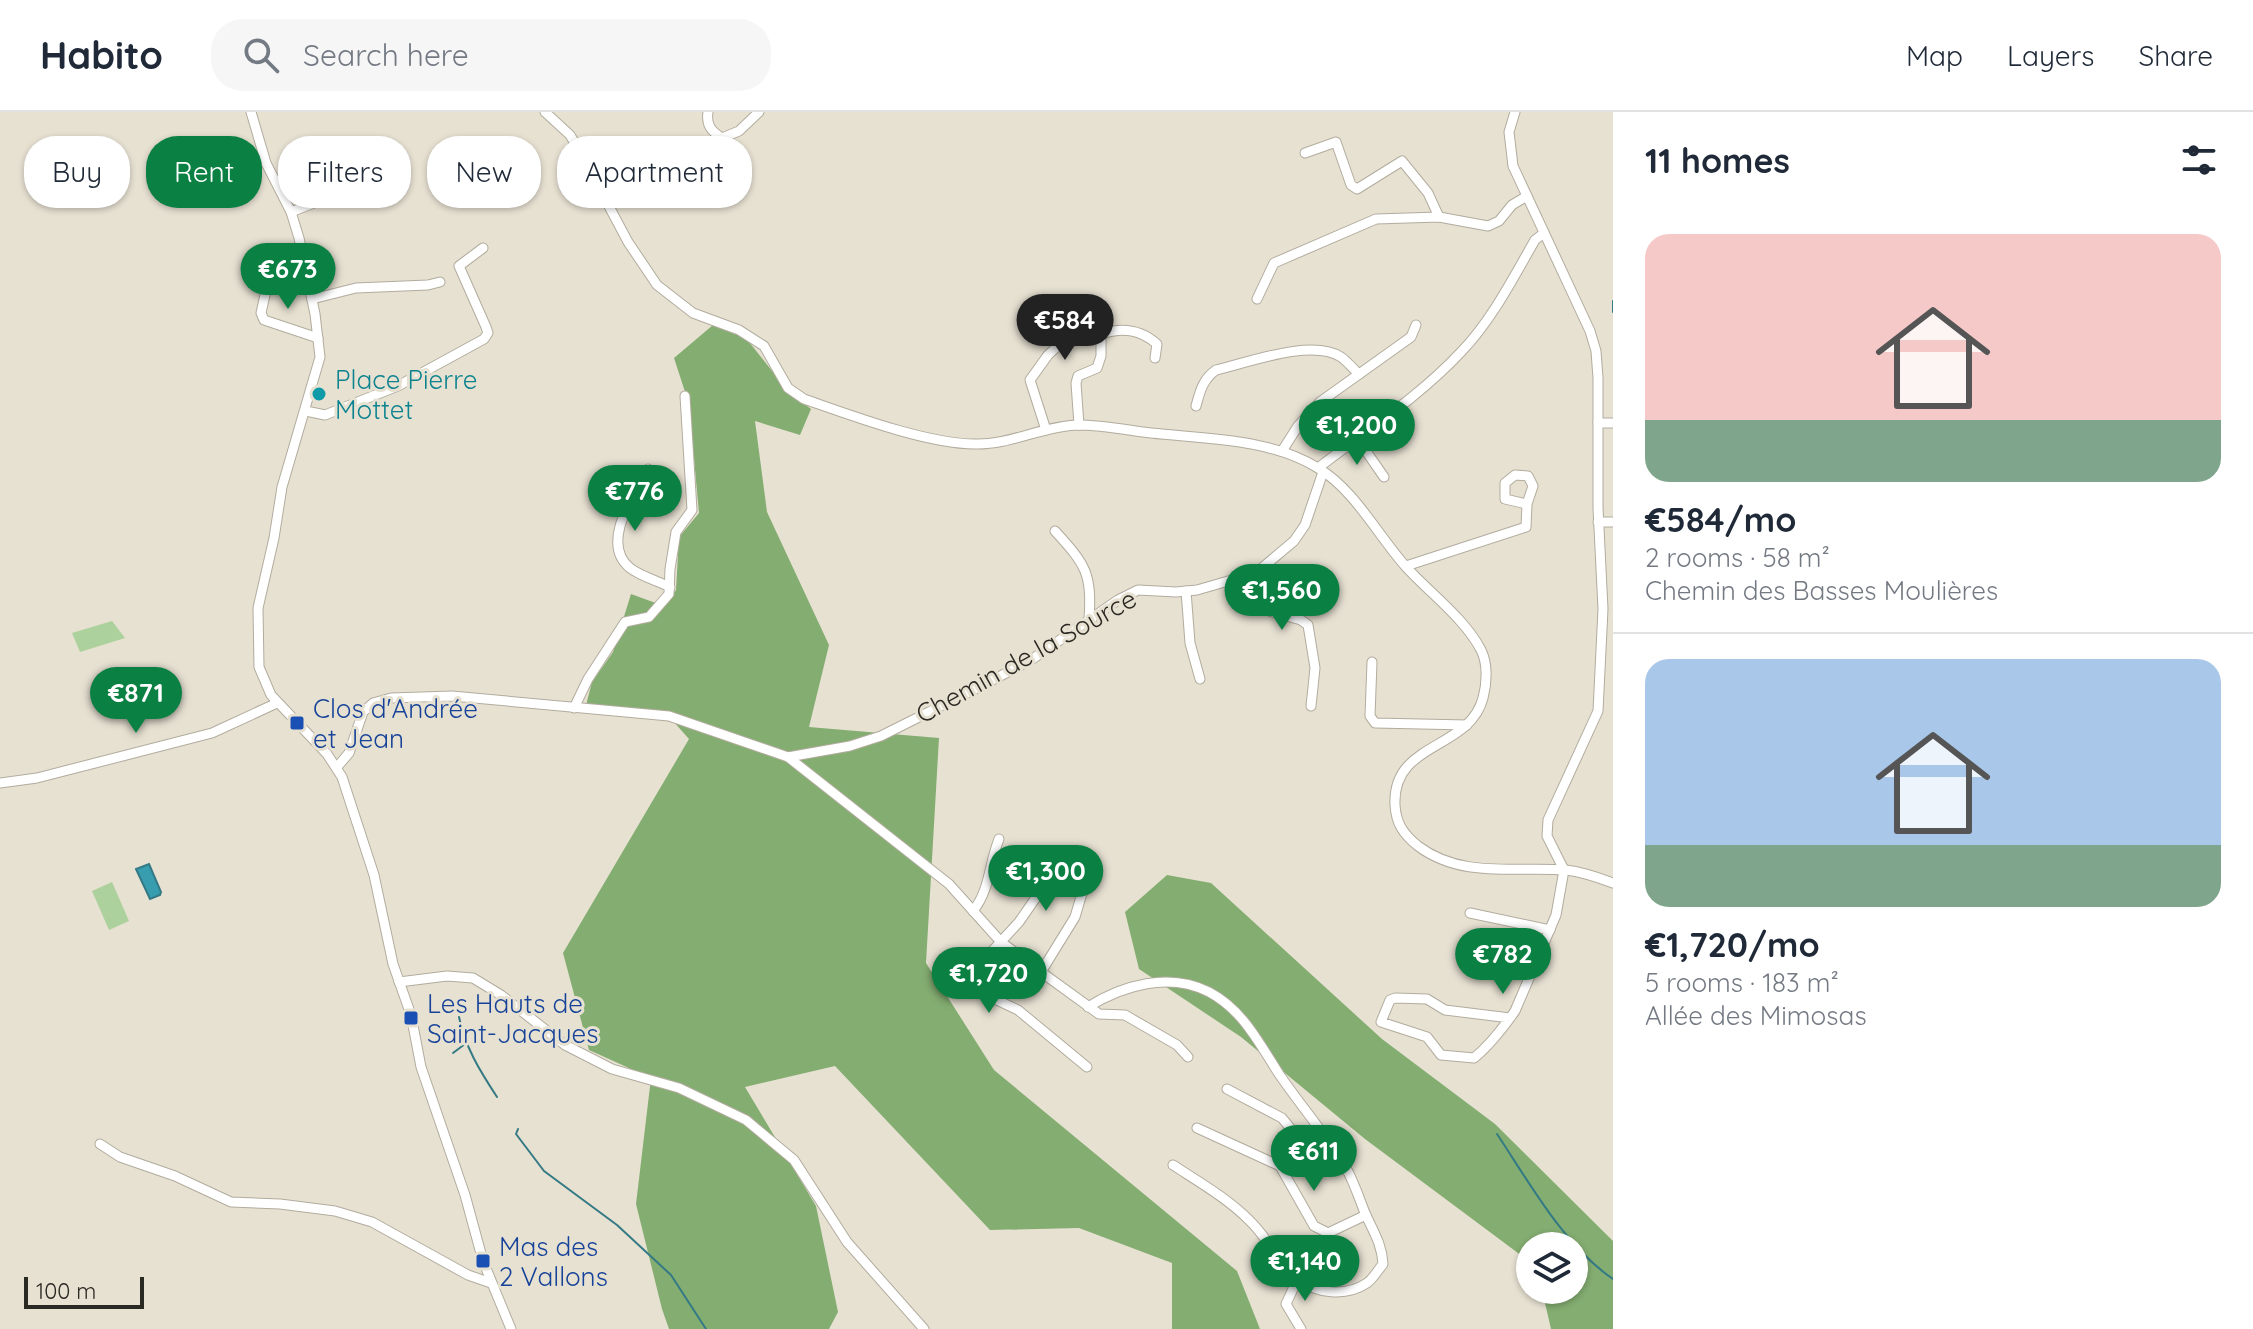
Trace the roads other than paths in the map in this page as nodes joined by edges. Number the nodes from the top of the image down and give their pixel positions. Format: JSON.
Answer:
{"nodes":[{"id":1,"x":251,"y":112,"type":"edge"},
{"id":2,"x":545,"y":112,"type":"edge"},
{"id":3,"x":708,"y":112,"type":"edge"},
{"id":4,"x":759,"y":112,"type":"edge"},
{"id":5,"x":1515,"y":112,"type":"edge"},
{"id":6,"x":1305,"y":153,"type":"dead end"},
{"id":7,"x":1527,"y":196,"type":"junction"},
{"id":8,"x":301,"y":208,"type":"edge"},
{"id":9,"x":291,"y":212,"type":"junction"},
{"id":10,"x":1439,"y":217,"type":"junction"},
{"id":11,"x":1544,"y":233,"type":"junction"},
{"id":12,"x":483,"y":248,"type":"dead end"},
{"id":13,"x":440,"y":282,"type":"dead end"},
{"id":14,"x":267,"y":286,"type":"dead end"},
{"id":15,"x":312,"y":299,"type":"junction"},
{"id":16,"x":1257,"y":299,"type":"dead end"},
{"id":17,"x":1069,"y":310,"type":"dead end"},
{"id":18,"x":1416,"y":325,"type":"dead end"},
{"id":19,"x":318,"y":338,"type":"junction"},
{"id":20,"x":1155,"y":358,"type":"dead end"},
{"id":21,"x":1359,"y":374,"type":"junction"},
{"id":22,"x":685,"y":396,"type":"dead end"},
{"id":23,"x":1196,"y":406,"type":"dead end"},
{"id":24,"x":306,"y":411,"type":"junction"},
{"id":25,"x":1598,"y":423,"type":"junction"},
{"id":26,"x":1613,"y":423,"type":"edge"},
{"id":27,"x":1079,"y":425,"type":"junction"},
{"id":28,"x":1046,"y":430,"type":"junction"},
{"id":29,"x":1357,"y":438,"type":"junction"},
{"id":30,"x":1282,"y":451,"type":"junction"},
{"id":31,"x":648,"y":469,"type":"dead end"},
{"id":32,"x":1321,"y":470,"type":"junction"},
{"id":33,"x":1384,"y":477,"type":"dead end"},
{"id":34,"x":1527,"y":504,"type":"dead end"},
{"id":35,"x":1598,"y":522,"type":"junction"},
{"id":36,"x":1613,"y":522,"type":"edge"},
{"id":37,"x":1055,"y":531,"type":"dead end"},
{"id":38,"x":1406,"y":566,"type":"junction"},
{"id":39,"x":1235,"y":579,"type":"junction"},
{"id":40,"x":670,"y":587,"type":"junction"},
{"id":41,"x":1186,"y":591,"type":"junction"},
{"id":42,"x":1089,"y":620,"type":"junction"},
{"id":43,"x":1372,"y":662,"type":"dead end"},
{"id":44,"x":1200,"y":679,"type":"dead end"},
{"id":45,"x":277,"y":703,"type":"junction"},
{"id":46,"x":1311,"y":706,"type":"dead end"},
{"id":47,"x":574,"y":708,"type":"junction"},
{"id":48,"x":1467,"y":725,"type":"junction"},
{"id":49,"x":788,"y":757,"type":"junction"},
{"id":50,"x":337,"y":767,"type":"junction"},
{"id":51,"x":0,"y":783,"type":"edge"},
{"id":52,"x":999,"y":839,"type":"dead end"},
{"id":53,"x":1092,"y":859,"type":"dead end"},
{"id":54,"x":1052,"y":860,"type":"dead end"},
{"id":55,"x":1564,"y":870,"type":"junction"},
{"id":56,"x":1613,"y":883,"type":"edge"},
{"id":57,"x":973,"y":911,"type":"junction"},
{"id":58,"x":1470,"y":913,"type":"dead end"},
{"id":59,"x":1550,"y":930,"type":"junction"},
{"id":60,"x":1001,"y":942,"type":"junction"},
{"id":61,"x":1041,"y":972,"type":"junction"},
{"id":62,"x":399,"y":982,"type":"junction"},
{"id":63,"x":1088,"y":1007,"type":"junction"},
{"id":64,"x":1510,"y":1018,"type":"junction"},
{"id":65,"x":1188,"y":1057,"type":"dead end"},
{"id":66,"x":1087,"y":1067,"type":"dead end"},
{"id":67,"x":1227,"y":1089,"type":"dead end"},
{"id":68,"x":1197,"y":1128,"type":"dead end"},
{"id":69,"x":1327,"y":1141,"type":"junction"},
{"id":70,"x":100,"y":1144,"type":"dead end"},
{"id":71,"x":1309,"y":1151,"type":"junction"},
{"id":72,"x":1173,"y":1165,"type":"dead end"},
{"id":73,"x":1280,"y":1166,"type":"junction"},
{"id":74,"x":1366,"y":1215,"type":"junction"},
{"id":75,"x":1298,"y":1278,"type":"junction"},
{"id":76,"x":491,"y":1283,"type":"junction"},
{"id":77,"x":511,"y":1329,"type":"edge"},
{"id":78,"x":924,"y":1329,"type":"edge"},
{"id":79,"x":1301,"y":1329,"type":"edge"}],
"edges":[{"from":1,"to":9,"type":"street"},
{"from":2,"to":28,"type":"street"},
{"from":3,"to":4,"type":"street"},
{"from":5,"to":7,"type":"street"},
{"from":6,"to":10,"type":"street"},
{"from":7,"to":10,"type":"street"},
{"from":7,"to":11,"type":"street"},
{"from":8,"to":9,"type":"street"},
{"from":9,"to":15,"type":"street"},
{"from":10,"to":16,"type":"street"},
{"from":11,"to":25,"type":"street"},
{"from":11,"to":29,"type":"street"},
{"from":12,"to":24,"type":"street"},
{"from":13,"to":15,"type":"street"},
{"from":14,"to":19,"type":"street"},
{"from":15,"to":19,"type":"street"},
{"from":17,"to":28,"type":"street"},
{"from":18,"to":21,"type":"street"},
{"from":19,"to":24,"type":"street"},
{"from":20,"to":27,"type":"street"},
{"from":21,"to":23,"type":"street"},
{"from":21,"to":30,"type":"street"},
{"from":22,"to":40,"type":"street"},
{"from":24,"to":45,"type":"street"},
{"from":25,"to":26,"type":"street"},
{"from":25,"to":35,"type":"street"},
{"from":27,"to":28,"type":"street"},
{"from":27,"to":30,"type":"street"},
{"from":29,"to":32,"type":"street"},
{"from":29,"to":33,"type":"street"},
{"from":30,"to":32,"type":"street"},
{"from":31,"to":40,"type":"street"},
{"from":32,"to":38,"type":"street"},
{"from":32,"to":39,"type":"street","name":"Chemin de la Source"},
{"from":34,"to":38,"type":"street"},
{"from":35,"to":36,"type":"street"},
{"from":35,"to":55,"type":"street"},
{"from":37,"to":42,"type":"street"},
{"from":38,"to":48,"type":"street"},
{"from":39,"to":41,"type":"street","name":"Chemin de la Source"},
{"from":39,"to":46,"type":"street"},
{"from":40,"to":47,"type":"street"},
{"from":41,"to":42,"type":"street","name":"Chemin de la Source"},
{"from":41,"to":44,"type":"street"},
{"from":42,"to":49,"type":"street","name":"Chemin de la Source"},
{"from":43,"to":48,"type":"street"},
{"from":45,"to":50,"type":"street"},
{"from":45,"to":51,"type":"street"},
{"from":47,"to":49,"type":"street","name":"Chemin de la Source"},
{"from":47,"to":50,"type":"street","name":"Chemin de la Source"},
{"from":48,"to":55,"type":"street"},
{"from":49,"to":57,"type":"street"},
{"from":50,"to":62,"type":"street"},
{"from":52,"to":57,"type":"street"},
{"from":53,"to":61,"type":"street"},
{"from":54,"to":60,"type":"street"},
{"from":55,"to":56,"type":"street"},
{"from":55,"to":59,"type":"street"},
{"from":57,"to":60,"type":"street"},
{"from":58,"to":59,"type":"street"},
{"from":59,"to":64,"type":"street"},
{"from":60,"to":61,"type":"street"},
{"from":60,"to":66,"type":"street"},
{"from":61,"to":63,"type":"street"},
{"from":62,"to":76,"type":"street"},
{"from":62,"to":78,"type":"street"},
{"from":63,"to":65,"type":"street"},
{"from":63,"to":69,"type":"street"},
{"from":64,"to":64,"type":"street"},
{"from":67,"to":71,"type":"street"},
{"from":68,"to":73,"type":"street"},
{"from":69,"to":71,"type":"street"},
{"from":69,"to":74,"type":"street"},
{"from":70,"to":76,"type":"street"},
{"from":71,"to":73,"type":"street"},
{"from":72,"to":75,"type":"street"},
{"from":73,"to":74,"type":"street"},
{"from":74,"to":75,"type":"street"},
{"from":75,"to":79,"type":"street"},
{"from":76,"to":77,"type":"street"}]}
